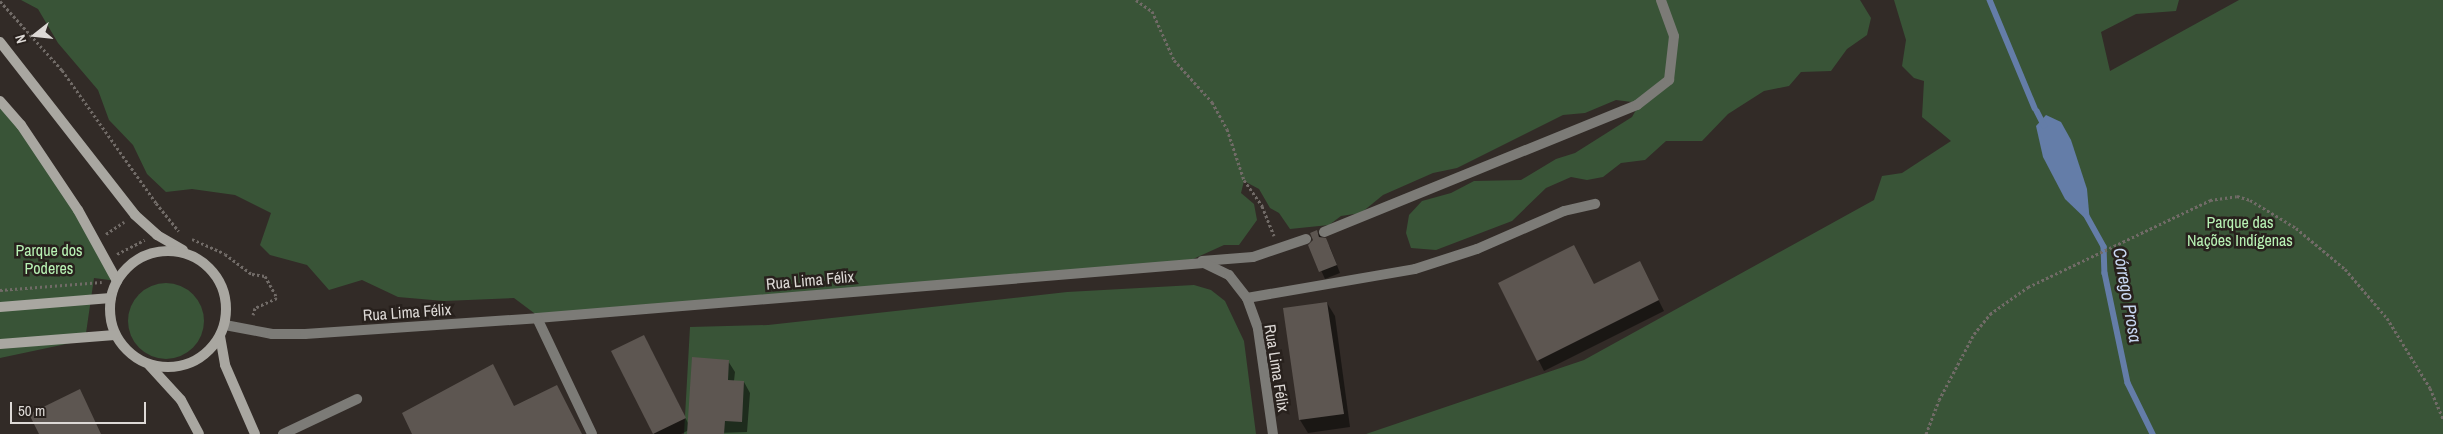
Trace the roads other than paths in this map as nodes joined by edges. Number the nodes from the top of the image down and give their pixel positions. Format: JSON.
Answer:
{"nodes":[{"id":1,"x":1661,"y":0,"type":"edge"},
{"id":2,"x":0,"y":42,"type":"edge"},
{"id":3,"x":0,"y":101,"type":"edge"},
{"id":4,"x":1595,"y":204,"type":"dead end"},
{"id":5,"x":1324,"y":232,"type":"dead end"},
{"id":6,"x":1306,"y":239,"type":"dead end"},
{"id":7,"x":191,"y":254,"type":"junction"},
{"id":8,"x":1191,"y":262,"type":"junction"},
{"id":9,"x":117,"y":281,"type":"junction"},
{"id":10,"x":111,"y":298,"type":"junction"},
{"id":11,"x":1247,"y":298,"type":"junction"},
{"id":12,"x":0,"y":307,"type":"edge"},
{"id":13,"x":537,"y":318,"type":"junction"},
{"id":14,"x":225,"y":326,"type":"junction"},
{"id":15,"x":115,"y":335,"type":"junction"},
{"id":16,"x":220,"y":336,"type":"junction"},
{"id":17,"x":0,"y":344,"type":"edge"},
{"id":18,"x":149,"y":365,"type":"junction"},
{"id":19,"x":357,"y":399,"type":"dead end"},
{"id":20,"x":199,"y":434,"type":"edge"},
{"id":21,"x":255,"y":434,"type":"edge"},
{"id":22,"x":282,"y":434,"type":"edge"},
{"id":23,"x":592,"y":434,"type":"edge"},
{"id":24,"x":1273,"y":434,"type":"edge"}],
"edges":[{"from":1,"to":5,"type":"street"},
{"from":2,"to":7,"type":"main road"},
{"from":3,"to":9,"type":"main road"},
{"from":4,"to":11,"type":"street"},
{"from":6,"to":8,"type":"street"},
{"from":7,"to":9,"type":"main road"},
{"from":7,"to":14,"type":"main road"},
{"from":8,"to":11,"type":"street","name":"Rua Lima Félix"},
{"from":8,"to":13,"type":"street","name":"Rua Lima Félix"},
{"from":9,"to":10,"type":"main road"},
{"from":10,"to":12,"type":"main road"},
{"from":10,"to":15,"type":"main road"},
{"from":11,"to":24,"type":"street","name":"Rua Lima Félix"},
{"from":13,"to":14,"type":"street","name":"Rua Lima Félix"},
{"from":13,"to":23,"type":"street"},
{"from":14,"to":16,"type":"main road"},
{"from":15,"to":17,"type":"main road"},
{"from":15,"to":18,"type":"main road"},
{"from":16,"to":18,"type":"main road"},
{"from":16,"to":21,"type":"main road"},
{"from":18,"to":20,"type":"main road"},
{"from":19,"to":22,"type":"street"}]}
